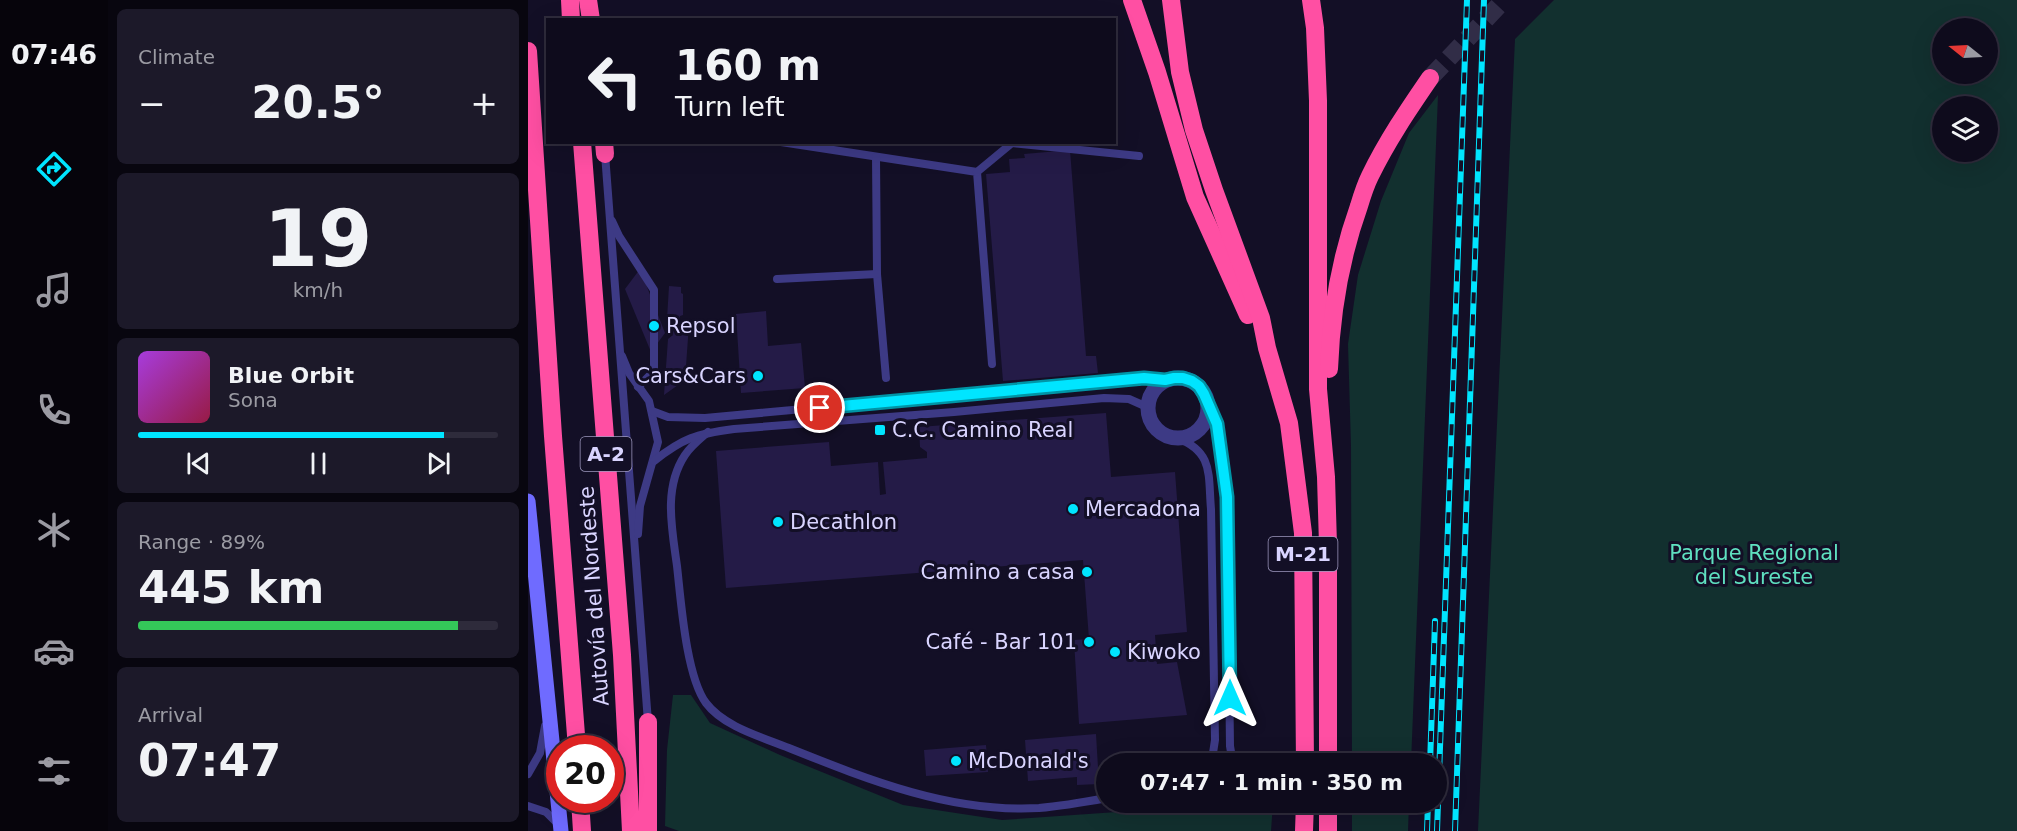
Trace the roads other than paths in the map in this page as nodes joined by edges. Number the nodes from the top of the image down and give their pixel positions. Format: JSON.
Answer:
{"nodes":[{"id":1,"x":570,"y":0,"type":"edge"},
{"id":2,"x":588,"y":0,"type":"edge"},
{"id":3,"x":1132,"y":0,"type":"edge"},
{"id":4,"x":1171,"y":0,"type":"edge"},
{"id":5,"x":1311,"y":0,"type":"edge"},
{"id":6,"x":571,"y":18,"type":"edge"},
{"id":7,"x":591,"y":18,"type":"edge"},
{"id":8,"x":528,"y":51,"type":"edge"},
{"id":9,"x":1430,"y":78,"type":"tunnel mouth"},
{"id":10,"x":582,"y":144,"type":"edge"},
{"id":11,"x":794,"y":144,"type":"edge"},
{"id":12,"x":1011,"y":144,"type":"edge"},
{"id":13,"x":1022,"y":144,"type":"edge"},
{"id":14,"x":607,"y":146,"type":"edge"},
{"id":15,"x":1139,"y":156,"type":"dead end"},
{"id":16,"x":876,"y":157,"type":"junction"},
{"id":17,"x":977,"y":172,"type":"junction"},
{"id":18,"x":609,"y":215,"type":"junction"},
{"id":19,"x":877,"y":273,"type":"junction"},
{"id":20,"x":777,"y":279,"type":"dead end"},
{"id":21,"x":618,"y":348,"type":"junction"},
{"id":22,"x":1267,"y":348,"type":"junction"},
{"id":23,"x":992,"y":364,"type":"dead end"},
{"id":24,"x":886,"y":378,"type":"dead end"},
{"id":25,"x":1165,"y":380,"type":"junction"},
{"id":26,"x":638,"y":387,"type":"junction"},
{"id":27,"x":1207,"y":403,"type":"junction"},
{"id":28,"x":1147,"y":407,"type":"junction"},
{"id":29,"x":652,"y":411,"type":"junction"},
{"id":30,"x":708,"y":432,"type":"junction"},
{"id":31,"x":1177,"y":438,"type":"junction"},
{"id":32,"x":654,"y":461,"type":"junction"},
{"id":33,"x":1326,"y":477,"type":"junction"},
{"id":34,"x":528,"y":501,"type":"edge"},
{"id":35,"x":636,"y":559,"type":"junction"},
{"id":36,"x":528,"y":604,"type":"edge"},
{"id":37,"x":541,"y":631,"type":"junction"},
{"id":38,"x":548,"y":692,"type":"junction"},
{"id":39,"x":648,"y":722,"type":"junction"},
{"id":40,"x":576,"y":735,"type":"edge"},
{"id":41,"x":1213,"y":753,"type":"edge"},
{"id":42,"x":1231,"y":753,"type":"edge"},
{"id":43,"x":1305,"y":753,"type":"edge"},
{"id":44,"x":1328,"y":753,"type":"edge"},
{"id":45,"x":528,"y":774,"type":"edge"},
{"id":46,"x":1096,"y":800,"type":"edge"},
{"id":47,"x":528,"y":806,"type":"edge"},
{"id":48,"x":581,"y":813,"type":"edge"},
{"id":49,"x":1305,"y":813,"type":"edge"},
{"id":50,"x":1328,"y":813,"type":"edge"},
{"id":51,"x":561,"y":829,"type":"edge"},
{"id":52,"x":582,"y":831,"type":"edge"},
{"id":53,"x":631,"y":831,"type":"edge"},
{"id":54,"x":648,"y":831,"type":"edge"},
{"id":55,"x":657,"y":831,"type":"edge"},
{"id":56,"x":1304,"y":831,"type":"edge"},
{"id":57,"x":1328,"y":831,"type":"edge"}],
"edges":[{"from":1,"to":6,"type":"highway"},
{"from":2,"to":7,"type":"highway"},
{"from":3,"to":22,"type":"highway"},
{"from":4,"to":22,"type":"highway","number":"M-21"},
{"from":5,"to":33,"type":"highway","number":"M-21"},
{"from":8,"to":40,"type":"highway","name":"Autovía del Nordeste","number":"A-2"},
{"from":9,"to":33,"type":"highway","number":"M-21"},
{"from":10,"to":53,"type":"highway","name":"Autovía del Nordeste","number":"A-2"},
{"from":11,"to":16,"type":"lane"},
{"from":12,"to":17,"type":"lane"},
{"from":13,"to":15,"type":"lane"},
{"from":14,"to":18,"type":"lane"},
{"from":16,"to":17,"type":"lane"},
{"from":16,"to":19,"type":"lane"},
{"from":17,"to":23,"type":"lane"},
{"from":18,"to":21,"type":"lane"},
{"from":18,"to":26,"type":"lane"},
{"from":19,"to":20,"type":"lane"},
{"from":19,"to":24,"type":"lane"},
{"from":21,"to":26,"type":"lane"},
{"from":21,"to":35,"type":"lane"},
{"from":22,"to":43,"type":"highway","number":"M-21"},
{"from":25,"to":27,"type":"street"},
{"from":25,"to":28,"type":"street"},
{"from":25,"to":29,"type":"lane"},
{"from":26,"to":29,"type":"lane"},
{"from":27,"to":31,"type":"street"},
{"from":27,"to":42,"type":"lane"},
{"from":28,"to":30,"type":"lane"},
{"from":28,"to":31,"type":"street"},
{"from":29,"to":32,"type":"lane"},
{"from":30,"to":32,"type":"lane"},
{"from":30,"to":46,"type":"lane"},
{"from":31,"to":41,"type":"lane"},
{"from":32,"to":35,"type":"lane"},
{"from":33,"to":44,"type":"highway","number":"M-21"},
{"from":34,"to":37,"type":"main road"},
{"from":35,"to":39,"type":"lane"},
{"from":36,"to":37,"type":"lane"},
{"from":37,"to":38,"type":"main road"},
{"from":38,"to":45,"type":"lane"},
{"from":38,"to":51,"type":"main road"},
{"from":39,"to":54,"type":"highway"},
{"from":39,"to":55,"type":"lane"},
{"from":47,"to":51,"type":"lane"},
{"from":48,"to":52,"type":"highway"},
{"from":49,"to":56,"type":"highway"},
{"from":50,"to":57,"type":"highway"}]}
